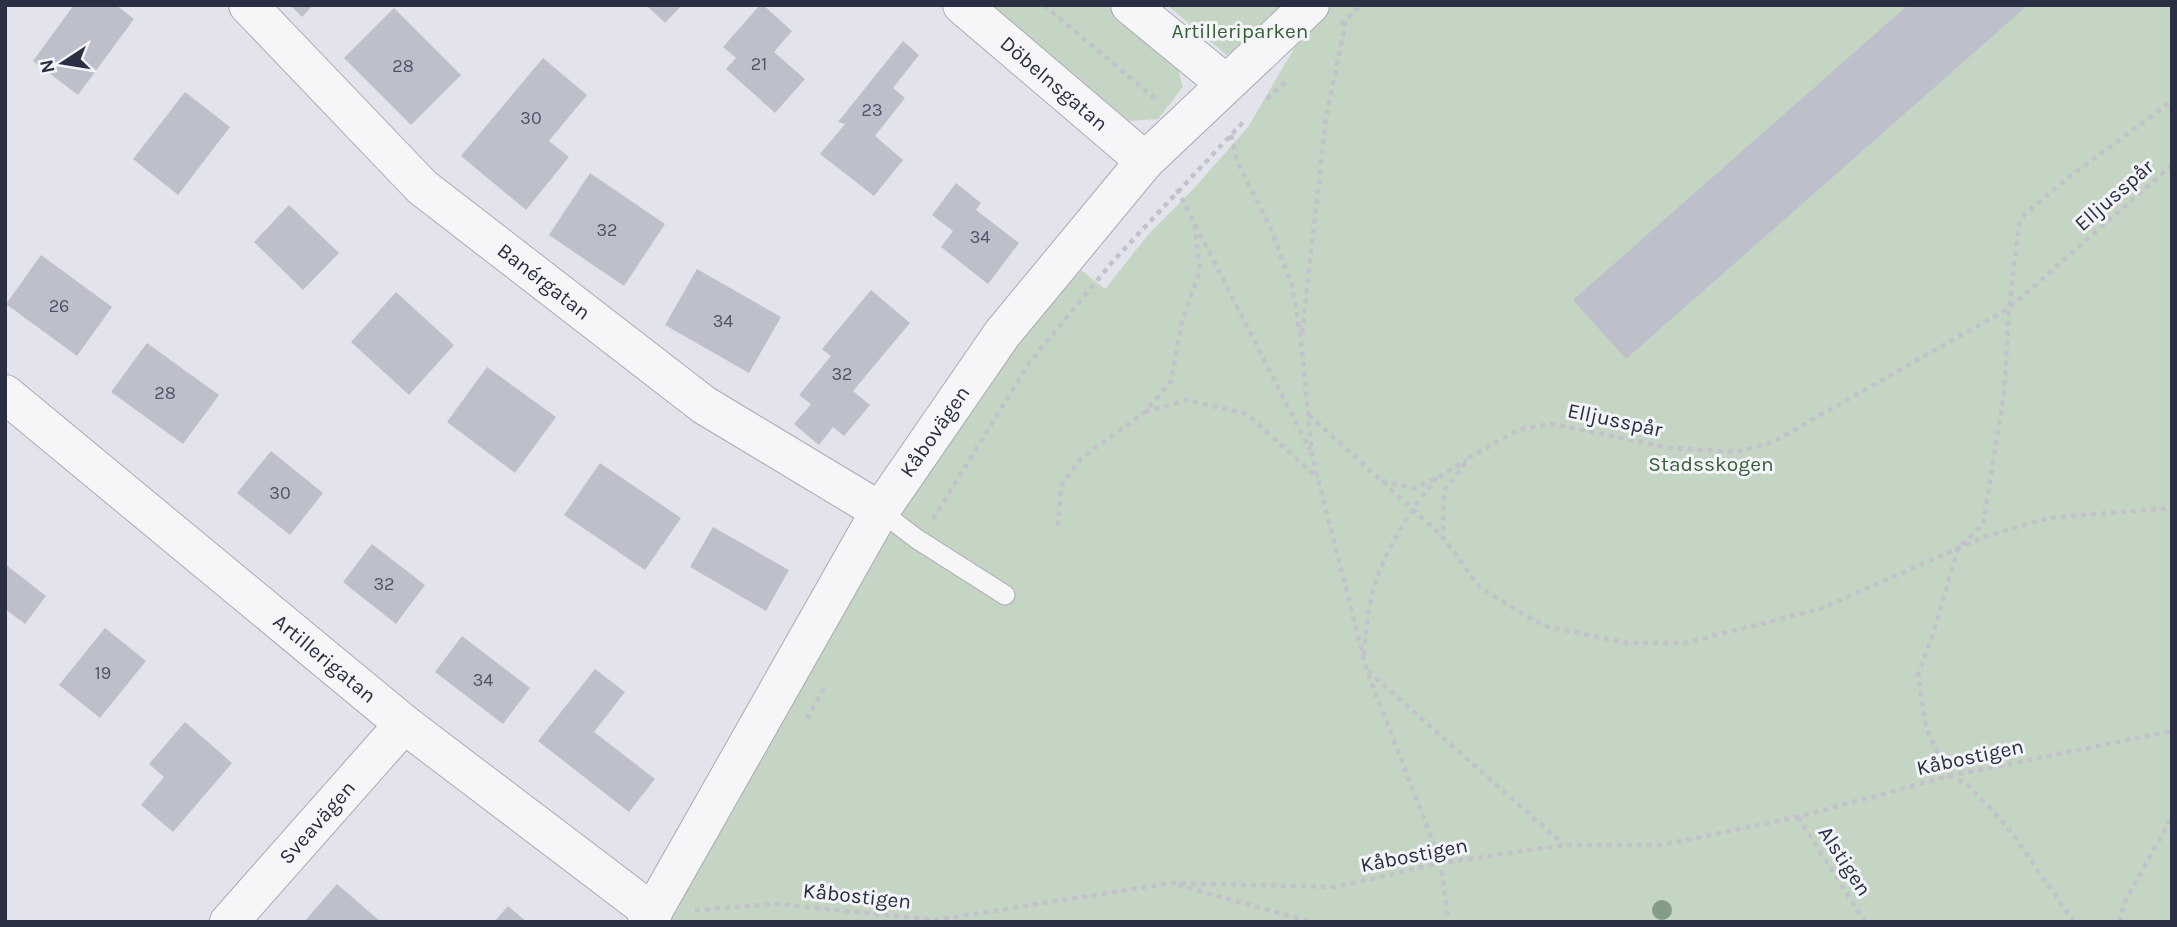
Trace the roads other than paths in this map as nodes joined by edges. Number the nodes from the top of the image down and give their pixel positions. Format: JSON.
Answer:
{"nodes":[{"id":1,"x":248,"y":5,"type":"edge"},
{"id":2,"x":962,"y":5,"type":"edge"},
{"id":3,"x":1130,"y":5,"type":"edge"},
{"id":4,"x":1332,"y":15,"type":"edge"},
{"id":5,"x":1225,"y":83,"type":"junction"},
{"id":6,"x":1145,"y":161,"type":"junction"},
{"id":7,"x":5,"y":394,"type":"edge"},
{"id":8,"x":880,"y":511,"type":"junction"},
{"id":9,"x":1005,"y":595,"type":"dead end"},
{"id":10,"x":404,"y":724,"type":"junction"},
{"id":11,"x":650,"y":918,"type":"edge"},
{"id":12,"x":229,"y":922,"type":"edge"}],
"edges":[{"from":1,"to":8,"type":"street","name":"Banérgatan"},
{"from":2,"to":6,"type":"street","name":"Döbelnsgatan"},
{"from":3,"to":5,"type":"street"},
{"from":4,"to":5,"type":"street","name":"Kåbovägen"},
{"from":5,"to":6,"type":"street","name":"Kåbovägen"},
{"from":6,"to":8,"type":"street","name":"Kåbovägen"},
{"from":7,"to":10,"type":"street","name":"Artillerigatan"},
{"from":8,"to":9,"type":"lane"},
{"from":8,"to":11,"type":"street","name":"Kåbovägen"},
{"from":10,"to":11,"type":"street","name":"Artillerigatan"},
{"from":10,"to":12,"type":"street","name":"Sveavägen"}]}
